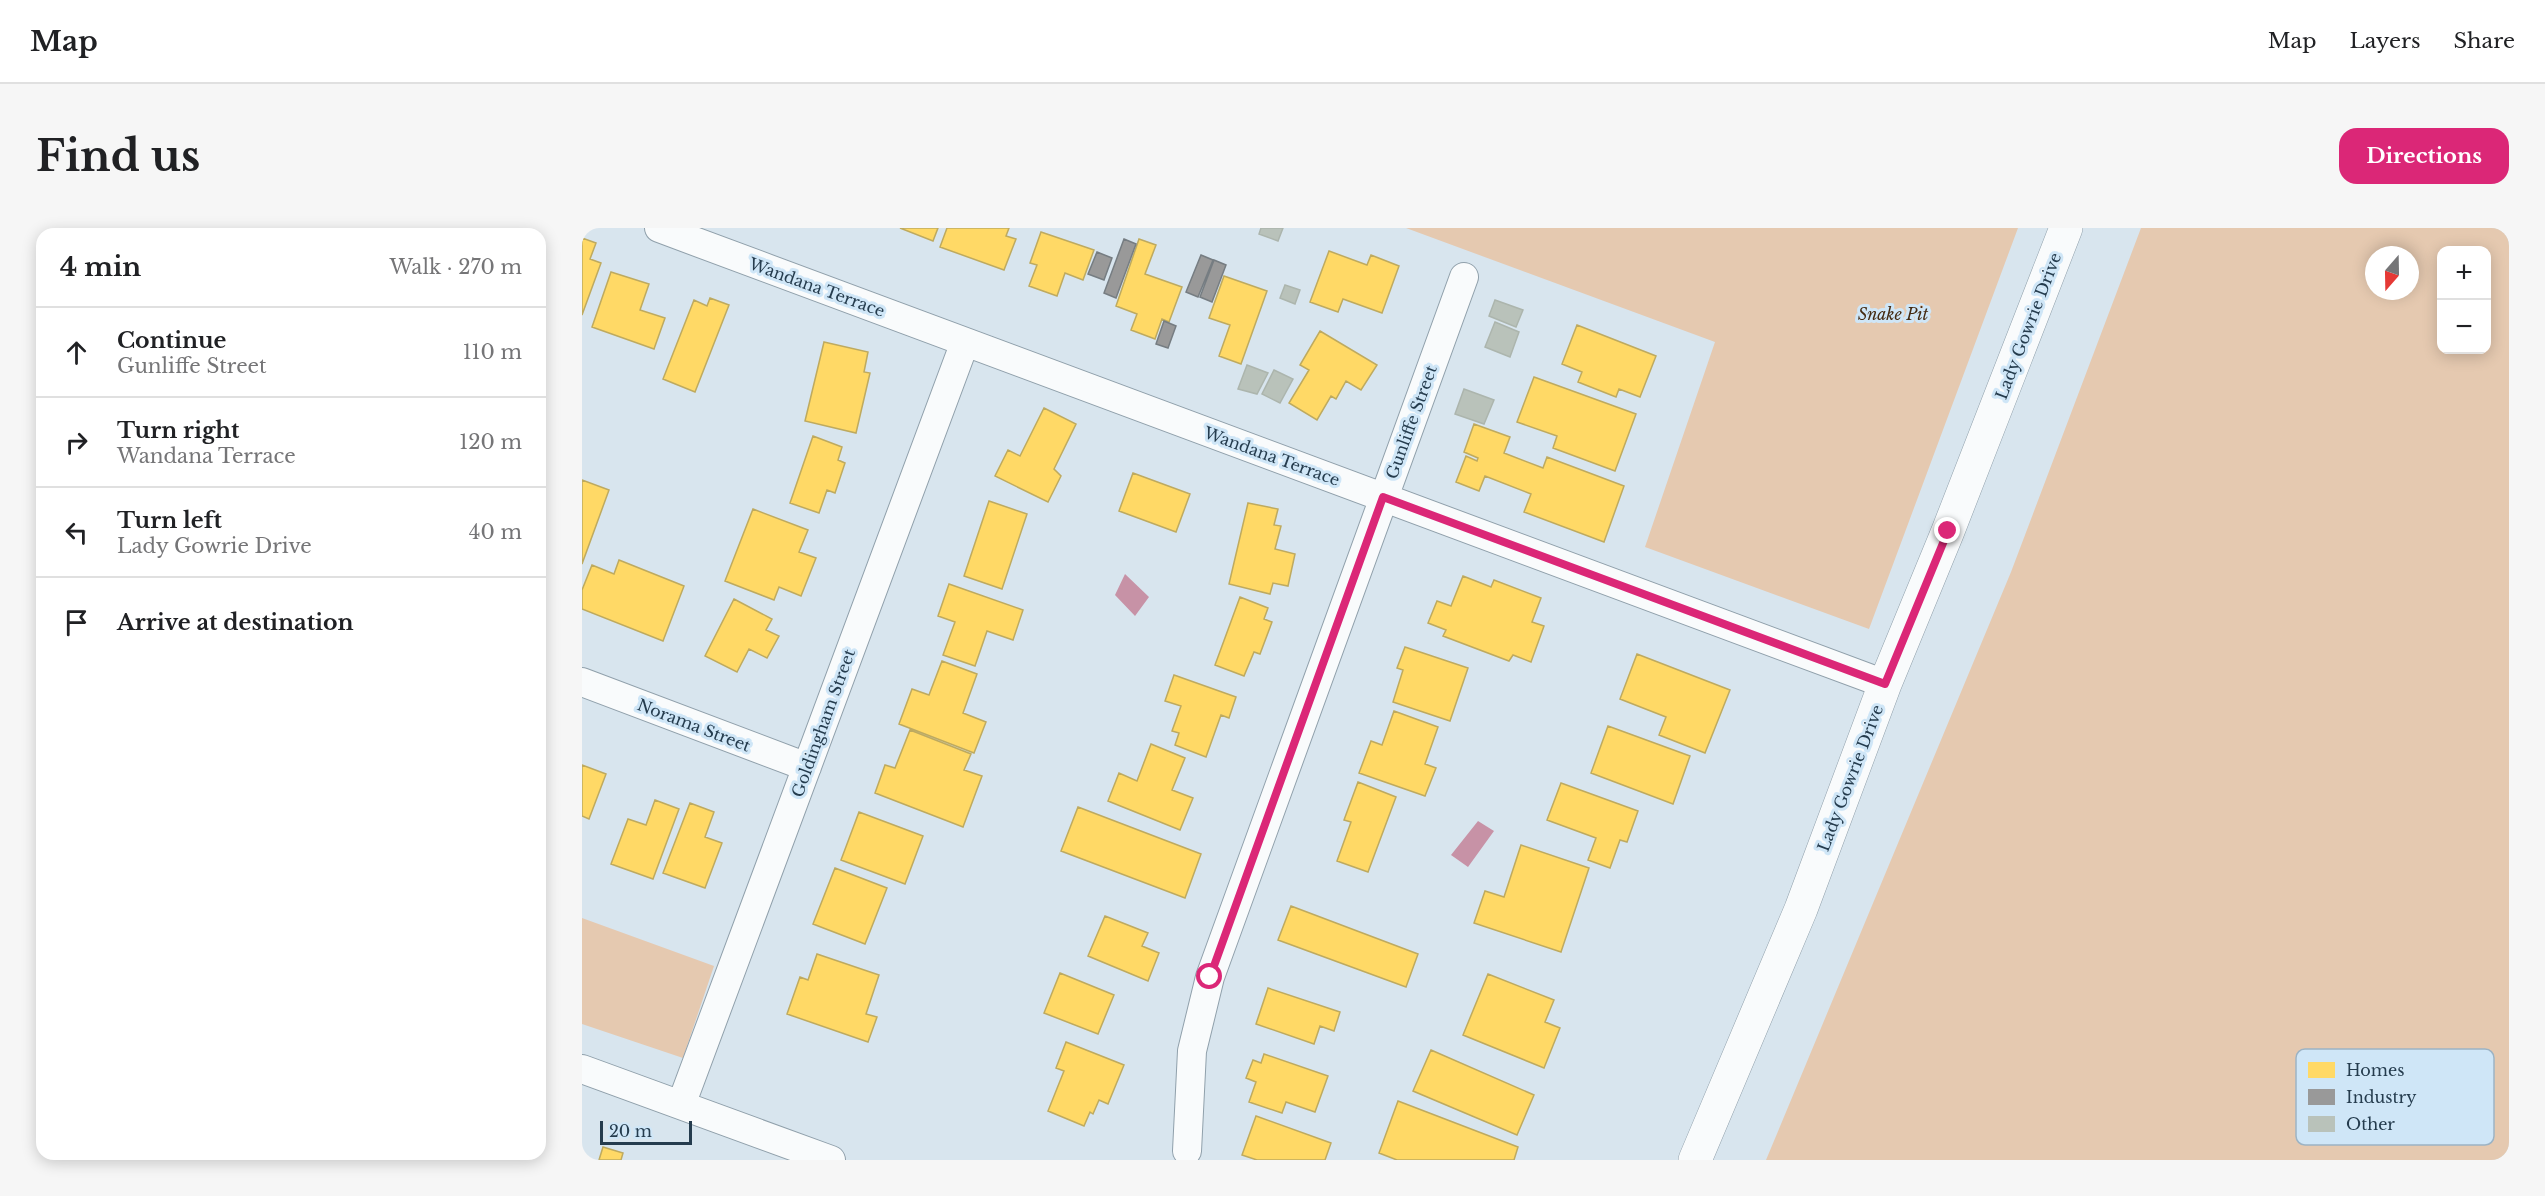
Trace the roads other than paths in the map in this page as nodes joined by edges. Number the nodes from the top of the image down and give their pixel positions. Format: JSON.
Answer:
{"nodes":[{"id":1,"x":659,"y":228,"type":"edge"},
{"id":2,"x":2066,"y":228,"type":"edge"},
{"id":3,"x":1464,"y":277,"type":"dead end"},
{"id":4,"x":965,"y":342,"type":"junction"},
{"id":5,"x":1383,"y":497,"type":"junction"},
{"id":6,"x":582,"y":682,"type":"edge"},
{"id":7,"x":1885,"y":684,"type":"junction"},
{"id":8,"x":807,"y":767,"type":"junction"},
{"id":9,"x":582,"y":1069,"type":"edge"},
{"id":10,"x":681,"y":1105,"type":"junction"},
{"id":11,"x":1187,"y":1151,"type":"dead end"},
{"id":12,"x":831,"y":1160,"type":"edge"},
{"id":13,"x":1695,"y":1160,"type":"edge"}],
"edges":[{"from":1,"to":4,"type":"street","name":"Wandana Terrace"},
{"from":2,"to":7,"type":"main road","name":"Lady Gowrie Drive"},
{"from":3,"to":5,"type":"street","name":"Gunliffe Street"},
{"from":4,"to":5,"type":"street","name":"Wandana Terrace"},
{"from":4,"to":8,"type":"street","name":"Goldingham Street"},
{"from":5,"to":7,"type":"street","name":"Wandana Terrace"},
{"from":5,"to":11,"type":"street","name":"Gunliffe Street"},
{"from":6,"to":8,"type":"street","name":"Norama Street"},
{"from":7,"to":13,"type":"main road","name":"Lady Gowrie Drive"},
{"from":8,"to":10,"type":"street","name":"Goldingham Street"},
{"from":9,"to":10,"type":"street"},
{"from":10,"to":12,"type":"street"}]}
